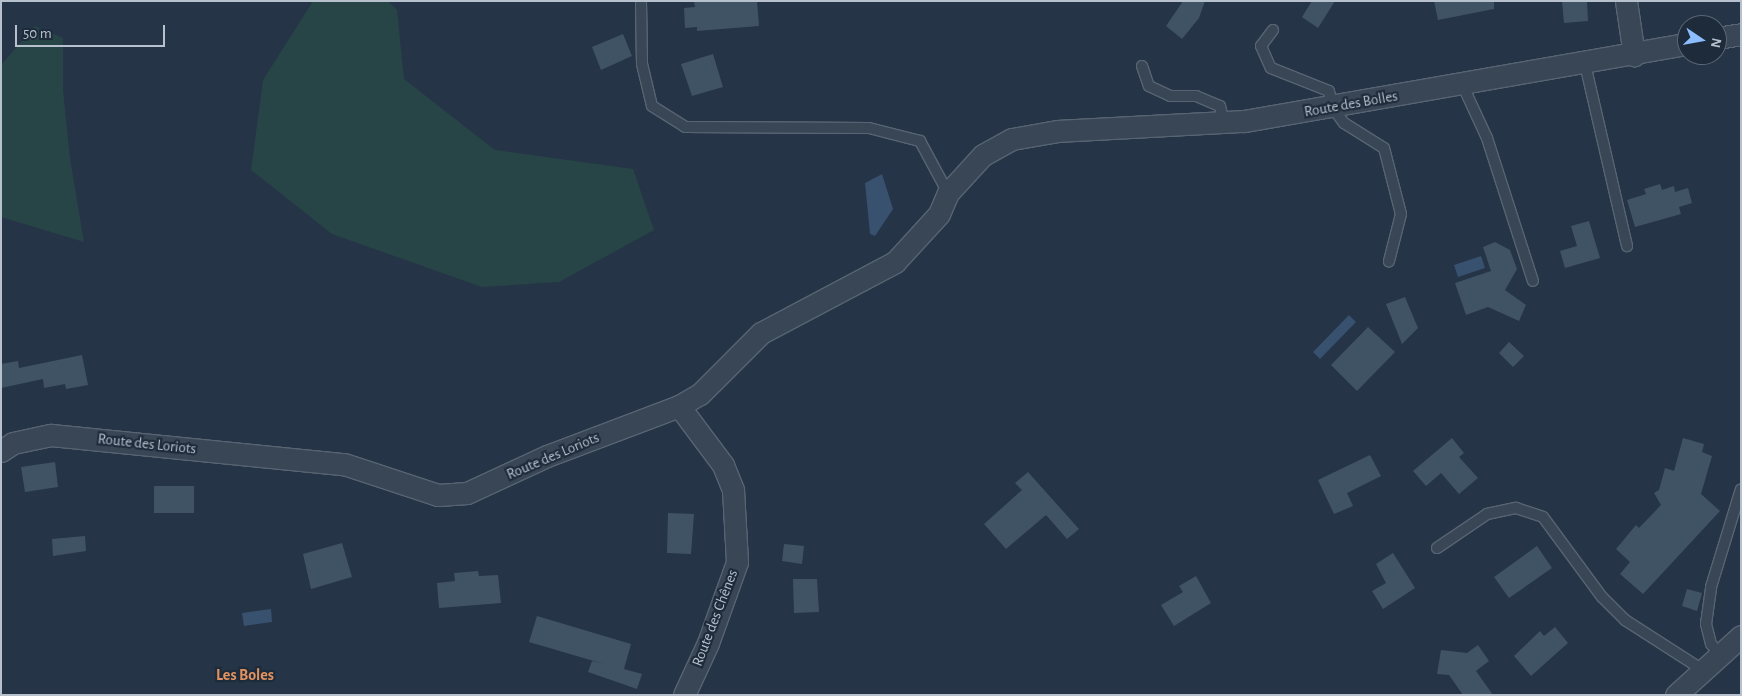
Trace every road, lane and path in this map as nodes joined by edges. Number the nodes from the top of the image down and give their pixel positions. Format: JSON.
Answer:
{"nodes":[{"id":1,"x":641,"y":1,"type":"edge"},
{"id":2,"x":1626,"y":1,"type":"edge"},
{"id":3,"x":1273,"y":30,"type":"dead end"},
{"id":4,"x":1741,"y":34,"type":"edge"},
{"id":5,"x":1727,"y":36,"type":"edge"},
{"id":6,"x":1677,"y":46,"type":"edge"},
{"id":7,"x":1634,"y":54,"type":"junction"},
{"id":8,"x":1585,"y":64,"type":"junction"},
{"id":9,"x":1142,"y":66,"type":"dead end"},
{"id":10,"x":1462,"y":84,"type":"junction"},
{"id":11,"x":1333,"y":108,"type":"junction"},
{"id":12,"x":1224,"y":122,"type":"junction"},
{"id":13,"x":1012,"y":139,"type":"joint"},
{"id":14,"x":948,"y":193,"type":"junction"},
{"id":15,"x":1627,"y":246,"type":"dead end"},
{"id":16,"x":1389,"y":261,"type":"dead end"},
{"id":17,"x":1533,"y":281,"type":"dead end"},
{"id":18,"x":679,"y":406,"type":"junction"},
{"id":19,"x":1,"y":451,"type":"edge"},
{"id":20,"x":1741,"y":489,"type":"edge"},
{"id":21,"x":1437,"y":548,"type":"dead end"},
{"id":22,"x":1741,"y":636,"type":"edge"},
{"id":23,"x":1720,"y":655,"type":"junction"},
{"id":24,"x":1703,"y":670,"type":"junction"},
{"id":25,"x":684,"y":695,"type":"edge"},
{"id":26,"x":1676,"y":695,"type":"edge"}],
"edges":[{"from":1,"to":14,"type":"lane"},
{"from":2,"to":7,"type":"street"},
{"from":3,"to":11,"type":"lane"},
{"from":4,"to":5,"type":"street"},
{"from":6,"to":7,"type":"street","name":"Route des Bolles"},
{"from":7,"to":8,"type":"street","name":"Route des Bolles"},
{"from":8,"to":10,"type":"street","name":"Route des Bolles"},
{"from":8,"to":15,"type":"lane"},
{"from":9,"to":12,"type":"lane"},
{"from":10,"to":11,"type":"street","name":"Route des Bolles"},
{"from":10,"to":17,"type":"lane"},
{"from":11,"to":12,"type":"street","name":"Route des Bolles"},
{"from":11,"to":16,"type":"lane"},
{"from":12,"to":13,"type":"street","name":"Route des Bolles"},
{"from":13,"to":14,"type":"street","name":"Route des Loriots"},
{"from":14,"to":18,"type":"street","name":"Route des Loriots"},
{"from":18,"to":19,"type":"street","name":"Route des Loriots"},
{"from":18,"to":25,"type":"street","name":"Route des Chênes"},
{"from":20,"to":23,"type":"lane"},
{"from":21,"to":24,"type":"lane"},
{"from":22,"to":23,"type":"street"},
{"from":23,"to":24,"type":"street"},
{"from":24,"to":26,"type":"street"}]}
